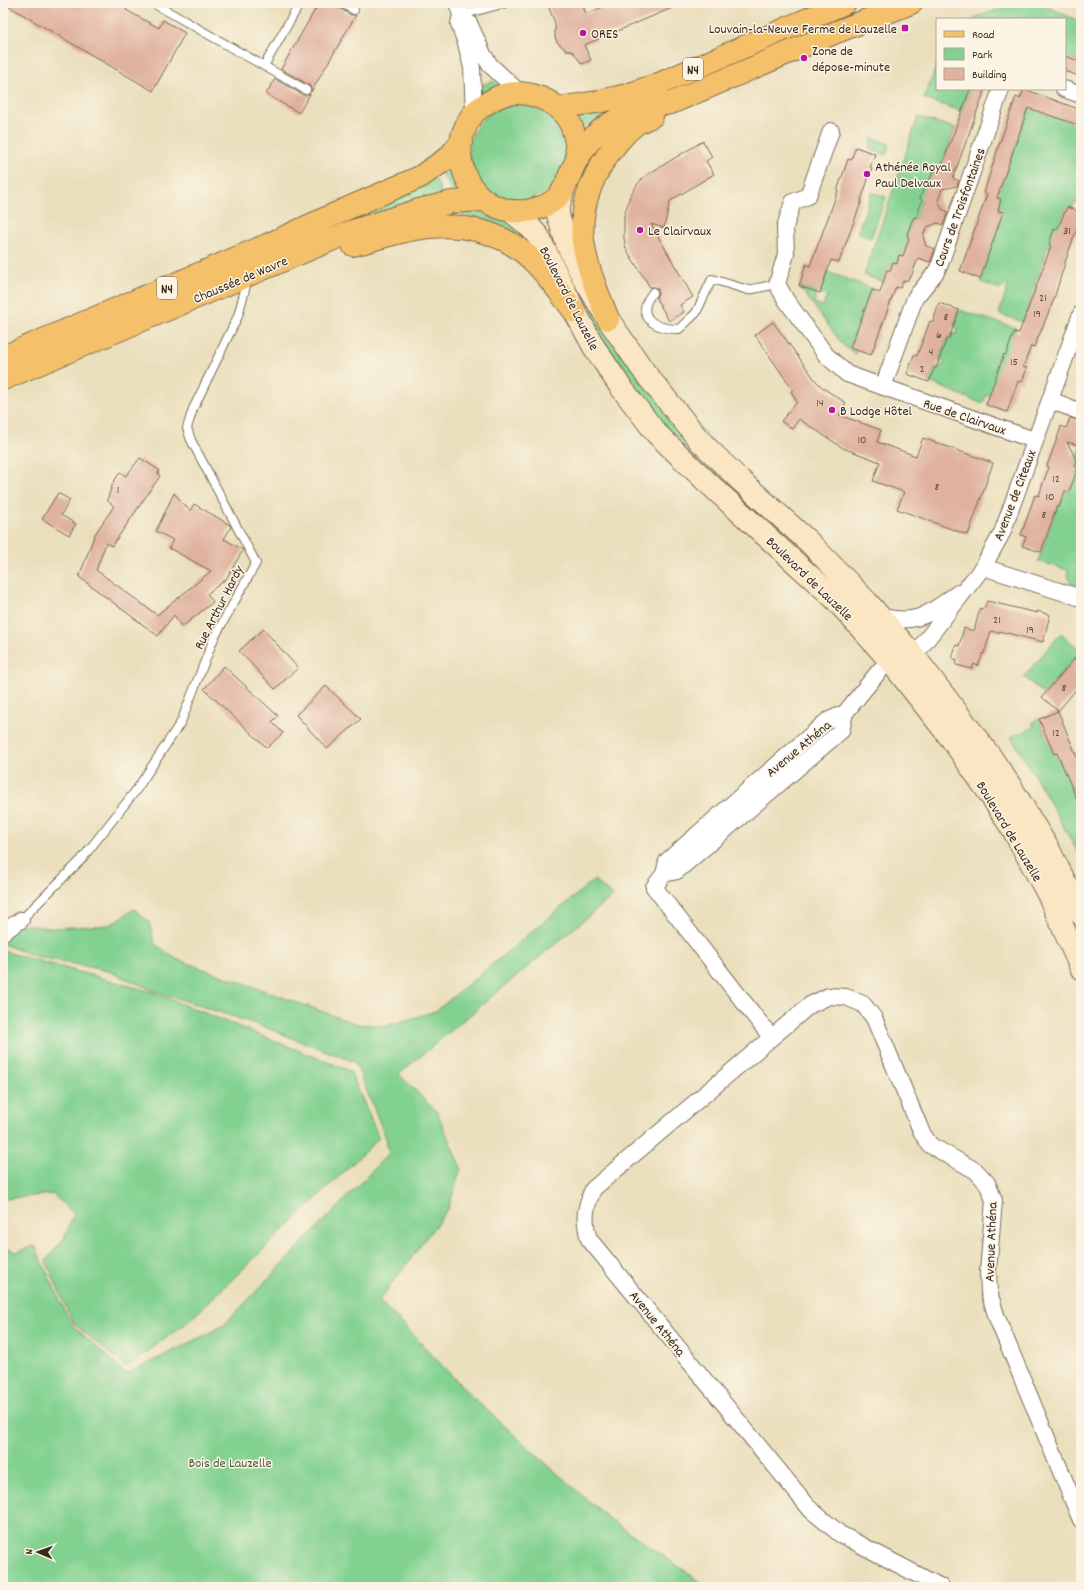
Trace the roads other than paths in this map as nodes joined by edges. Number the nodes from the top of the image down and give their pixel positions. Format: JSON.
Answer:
{"nodes":[{"id":1,"x":153,"y":3,"type":"edge"},
{"id":2,"x":300,"y":3,"type":"edge"},
{"id":3,"x":342,"y":3,"type":"edge"},
{"id":4,"x":506,"y":3,"type":"edge"},
{"id":5,"x":845,"y":3,"type":"edge"},
{"id":6,"x":911,"y":3,"type":"edge"},
{"id":7,"x":459,"y":9,"type":"edge"},
{"id":8,"x":354,"y":10,"type":"dead end"},
{"id":9,"x":264,"y":66,"type":"junction"},
{"id":10,"x":306,"y":90,"type":"dead end"},
{"id":11,"x":1001,"y":90,"type":"edge"},
{"id":12,"x":1066,"y":90,"type":"edge"},
{"id":13,"x":520,"y":93,"type":"junction"},
{"id":14,"x":1081,"y":95,"type":"edge"},
{"id":15,"x":671,"y":103,"type":"junction"},
{"id":16,"x":558,"y":108,"type":"junction"},
{"id":17,"x":474,"y":112,"type":"junction"},
{"id":18,"x":831,"y":131,"type":"dead end"},
{"id":19,"x":460,"y":143,"type":"junction"},
{"id":20,"x":578,"y":159,"type":"junction"},
{"id":21,"x":563,"y":191,"type":"junction"},
{"id":22,"x":483,"y":200,"type":"junction"},
{"id":23,"x":511,"y":211,"type":"junction"},
{"id":24,"x":253,"y":273,"type":"junction"},
{"id":25,"x":777,"y":284,"type":"junction"},
{"id":26,"x":653,"y":292,"type":"dead end"},
{"id":27,"x":575,"y":312,"type":"junction"},
{"id":28,"x":1081,"y":314,"type":"edge"},
{"id":29,"x":608,"y":319,"type":"junction"},
{"id":30,"x":3,"y":357,"type":"edge"},
{"id":31,"x":3,"y":379,"type":"edge"},
{"id":32,"x":883,"y":387,"type":"junction"},
{"id":33,"x":1050,"y":400,"type":"junction"},
{"id":34,"x":1081,"y":412,"type":"edge"},
{"id":35,"x":1034,"y":440,"type":"junction"},
{"id":36,"x":982,"y":567,"type":"junction"},
{"id":37,"x":967,"y":586,"type":"junction"},
{"id":38,"x":1081,"y":598,"type":"edge"},
{"id":39,"x":880,"y":616,"type":"junction"},
{"id":40,"x":886,"y":656,"type":"junction"},
{"id":41,"x":914,"y":656,"type":"junction"},
{"id":42,"x":1081,"y":914,"type":"edge"},
{"id":43,"x":21,"y":920,"type":"joint"},
{"id":44,"x":3,"y":932,"type":"edge"},
{"id":45,"x":1081,"y":968,"type":"edge"},
{"id":46,"x":771,"y":1037,"type":"junction"},
{"id":47,"x":1081,"y":1520,"type":"edge"},
{"id":48,"x":941,"y":1587,"type":"edge"}],
"edges":[{"from":1,"to":9,"type":"lane"},
{"from":2,"to":9,"type":"lane"},
{"from":3,"to":8,"type":"lane"},
{"from":4,"to":7,"type":"lane"},
{"from":5,"to":16,"type":"main road","number":"N4"},
{"from":6,"to":15,"type":"main road","name":"Chaussée de Wavre","number":"N4"},
{"from":7,"to":13,"type":"street"},
{"from":7,"to":17,"type":"street"},
{"from":9,"to":10,"type":"lane"},
{"from":11,"to":32,"type":"street","name":"Cours de Troisfontaines"},
{"from":12,"to":14,"type":"street"},
{"from":13,"to":16,"type":"main road","name":"Chaussée de Wavre","number":"N4"},
{"from":13,"to":17,"type":"main road","name":"Chaussée de Wavre","number":"N4"},
{"from":15,"to":20,"type":"main road","name":"Chaussée de Wavre","number":"N4"},
{"from":15,"to":29,"type":"main road"},
{"from":16,"to":20,"type":"main road","name":"Chaussée de Wavre","number":"N4"},
{"from":17,"to":19,"type":"main road","name":"Chaussée de Wavre","number":"N4"},
{"from":18,"to":25,"type":"street"},
{"from":19,"to":22,"type":"main road","name":"Chaussée de Wavre","number":"N4"},
{"from":19,"to":30,"type":"main road","name":"Chaussée de Wavre","number":"N4"},
{"from":20,"to":21,"type":"main road","name":"Chaussée de Wavre","number":"N4"},
{"from":21,"to":23,"type":"main road","name":"Chaussée de Wavre","number":"N4"},
{"from":21,"to":29,"type":"main road","name":"Boulevard de Lauzelle"},
{"from":22,"to":23,"type":"main road","name":"Chaussée de Wavre","number":"N4"},
{"from":22,"to":24,"type":"main road","name":"Chaussée de Wavre","number":"N4"},
{"from":23,"to":27,"type":"main road","name":"Boulevard de Lauzelle"},
{"from":24,"to":27,"type":"main road"},
{"from":24,"to":31,"type":"main road","name":"Chaussée de Wavre","number":"N4"},
{"from":24,"to":43,"type":"lane","name":"Rue Arthur Hardy"},
{"from":25,"to":26,"type":"lane"},
{"from":25,"to":32,"type":"street","name":"Rue de Clairvaux"},
{"from":27,"to":40,"type":"main road","name":"Boulevard de Lauzelle"},
{"from":28,"to":33,"type":"street","name":"Avenue de Citeaux"},
{"from":29,"to":39,"type":"main road","name":"Boulevard de Lauzelle"},
{"from":32,"to":35,"type":"street","name":"Rue de Clairvaux"},
{"from":33,"to":34,"type":"street"},
{"from":33,"to":35,"type":"street","name":"Avenue de Citeaux"},
{"from":35,"to":36,"type":"street","name":"Avenue de Citeaux"},
{"from":36,"to":37,"type":"street","name":"Avenue de Citeaux"},
{"from":36,"to":38,"type":"street"},
{"from":37,"to":39,"type":"street","name":"Avenue de Citeaux"},
{"from":37,"to":41,"type":"street","name":"Avenue de Citeaux"},
{"from":39,"to":41,"type":"main road","name":"Boulevard de Lauzelle"},
{"from":40,"to":41,"type":"main road"},
{"from":40,"to":45,"type":"main road","name":"Boulevard de Lauzelle"},
{"from":40,"to":46,"type":"street","name":"Avenue Athéna"},
{"from":41,"to":42,"type":"main road","name":"Boulevard de Lauzelle"},
{"from":43,"to":44,"type":"street"},
{"from":46,"to":47,"type":"street","name":"Avenue Athéna"},
{"from":46,"to":48,"type":"street","name":"Avenue Athéna"}]}
